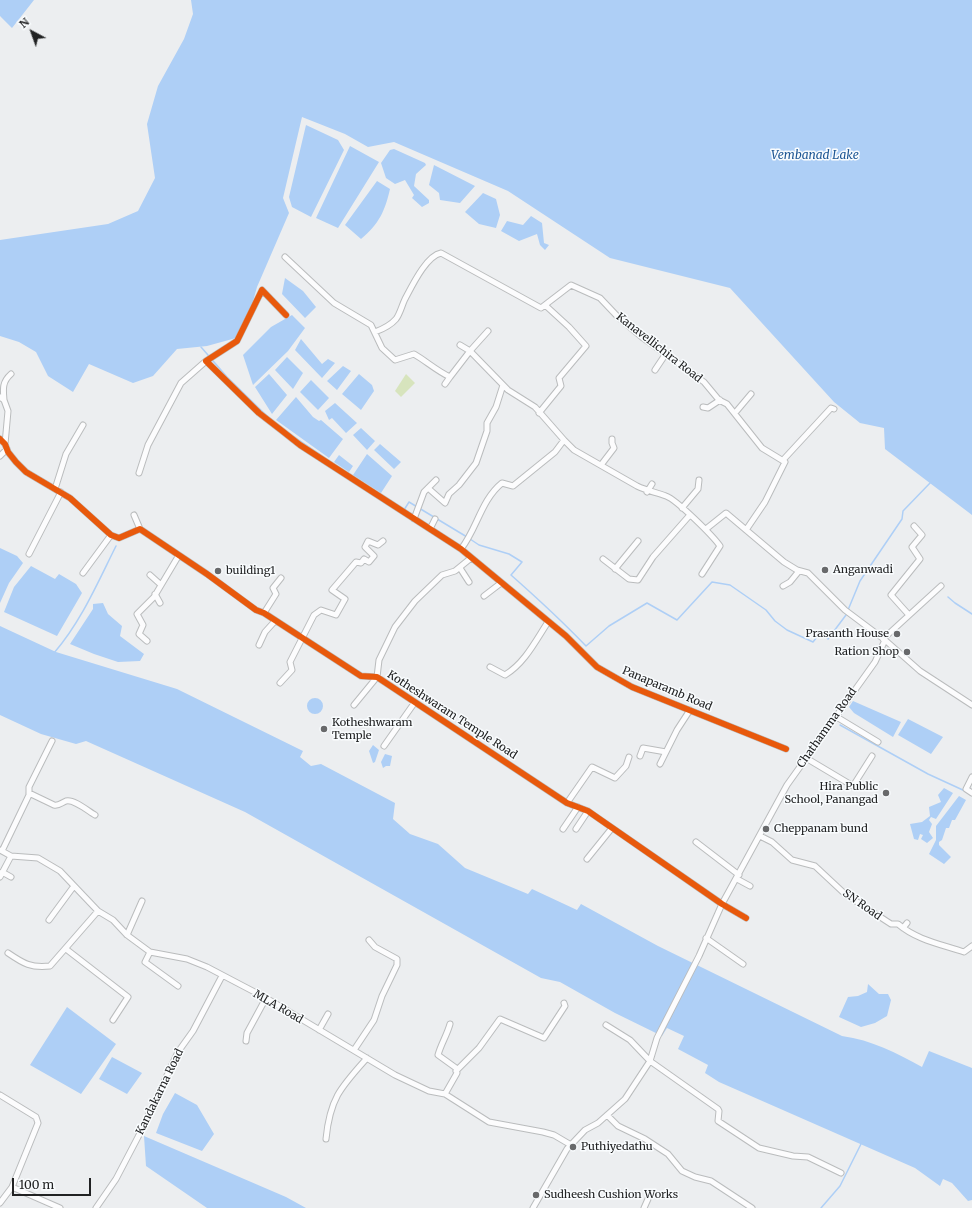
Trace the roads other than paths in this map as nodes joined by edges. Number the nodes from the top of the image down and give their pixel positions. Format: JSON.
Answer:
{"nodes":[{"id":1,"x":285,"y":257,"type":"dead end"},
{"id":2,"x":545,"y":306,"type":"junction"},
{"id":3,"x":286,"y":314,"type":"dead end"},
{"id":4,"x":488,"y":331,"type":"dead end"},
{"id":5,"x":375,"y":332,"type":"junction"},
{"id":6,"x":460,"y":345,"type":"dead end"},
{"id":7,"x":470,"y":351,"type":"junction"},
{"id":8,"x":665,"y":355,"type":"junction"},
{"id":9,"x":206,"y":360,"type":"junction"},
{"id":10,"x":655,"y":370,"type":"dead end"},
{"id":11,"x":11,"y":374,"type":"dead end"},
{"id":12,"x":450,"y":377,"type":"junction"},
{"id":13,"x":445,"y":384,"type":"dead end"},
{"id":14,"x":503,"y":385,"type":"junction"},
{"id":15,"x":752,"y":394,"type":"dead end"},
{"id":16,"x":2,"y":399,"type":"edge"},
{"id":17,"x":720,"y":400,"type":"junction"},
{"id":18,"x":703,"y":407,"type":"dead end"},
{"id":19,"x":834,"y":409,"type":"dead end"},
{"id":20,"x":539,"y":413,"type":"junction"},
{"id":21,"x":735,"y":413,"type":"junction"},
{"id":22,"x":83,"y":425,"type":"dead end"},
{"id":23,"x":0,"y":439,"type":"edge"},
{"id":24,"x":612,"y":439,"type":"dead end"},
{"id":25,"x":564,"y":440,"type":"junction"},
{"id":26,"x":6,"y":446,"type":"junction"},
{"id":27,"x":0,"y":456,"type":"edge"},
{"id":28,"x":783,"y":460,"type":"junction"},
{"id":29,"x":601,"y":466,"type":"junction"},
{"id":30,"x":139,"y":473,"type":"dead end"},
{"id":31,"x":436,"y":480,"type":"dead end"},
{"id":32,"x":699,"y":480,"type":"dead end"},
{"id":33,"x":652,"y":484,"type":"dead end"},
{"id":34,"x":428,"y":488,"type":"junction"},
{"id":35,"x":55,"y":489,"type":"junction"},
{"id":36,"x":61,"y":492,"type":"junction"},
{"id":37,"x":647,"y":492,"type":"junction"},
{"id":38,"x":682,"y":508,"type":"junction"},
{"id":39,"x":134,"y":514,"type":"dead end"},
{"id":40,"x":689,"y":516,"type":"junction"},
{"id":41,"x":414,"y":519,"type":"junction"},
{"id":42,"x":435,"y":519,"type":"dead end"},
{"id":43,"x":914,"y":526,"type":"dead end"},
{"id":44,"x":140,"y":529,"type":"junction"},
{"id":45,"x":430,"y":529,"type":"junction"},
{"id":46,"x":706,"y":529,"type":"junction"},
{"id":47,"x":746,"y":530,"type":"junction"},
{"id":48,"x":111,"y":535,"type":"junction"},
{"id":49,"x":384,"y":541,"type":"dead end"},
{"id":50,"x":638,"y":541,"type":"dead end"},
{"id":51,"x":461,"y":549,"type":"junction"},
{"id":52,"x":29,"y":554,"type":"dead end"},
{"id":53,"x":179,"y":555,"type":"junction"},
{"id":54,"x":471,"y":558,"type":"junction"},
{"id":55,"x":604,"y":559,"type":"dead end"},
{"id":56,"x":460,"y":568,"type":"junction"},
{"id":57,"x":616,"y":569,"type":"junction"},
{"id":58,"x":799,"y":571,"type":"junction"},
{"id":59,"x":83,"y":573,"type":"dead end"},
{"id":60,"x":702,"y":574,"type":"dead end"},
{"id":61,"x":150,"y":575,"type":"dead end"},
{"id":62,"x":281,"y":578,"type":"dead end"},
{"id":63,"x":468,"y":582,"type":"dead end"},
{"id":64,"x":501,"y":583,"type":"junction"},
{"id":65,"x":160,"y":584,"type":"junction"},
{"id":66,"x":783,"y":586,"type":"dead end"},
{"id":67,"x":941,"y":586,"type":"dead end"},
{"id":68,"x":155,"y":594,"type":"junction"},
{"id":69,"x":484,"y":596,"type":"dead end"},
{"id":70,"x":160,"y":603,"type":"dead end"},
{"id":71,"x":264,"y":613,"type":"junction"},
{"id":72,"x":909,"y":615,"type":"junction"},
{"id":73,"x":275,"y":621,"type":"junction"},
{"id":74,"x":548,"y":622,"type":"junction"},
{"id":75,"x":302,"y":638,"type":"junction"},
{"id":76,"x":884,"y":639,"type":"junction"},
{"id":77,"x":147,"y":641,"type":"dead end"},
{"id":78,"x":259,"y":645,"type":"dead end"},
{"id":79,"x":490,"y":667,"type":"dead end"},
{"id":80,"x":377,"y":677,"type":"junction"},
{"id":81,"x":280,"y":683,"type":"dead end"},
{"id":82,"x":415,"y":702,"type":"junction"},
{"id":83,"x":354,"y":705,"type":"dead end"},
{"id":84,"x":972,"y":705,"type":"edge"},
{"id":85,"x":690,"y":710,"type":"junction"},
{"id":86,"x":835,"y":716,"type":"junction"},
{"id":87,"x":52,"y":741,"type":"dead end"},
{"id":88,"x":878,"y":742,"type":"dead end"},
{"id":89,"x":384,"y":746,"type":"dead end"},
{"id":90,"x":786,"y":749,"type":"dead end"},
{"id":91,"x":666,"y":752,"type":"junction"},
{"id":92,"x":640,"y":756,"type":"dead end"},
{"id":93,"x":872,"y":756,"type":"dead end"},
{"id":94,"x":630,"y":757,"type":"dead end"},
{"id":95,"x":806,"y":758,"type":"junction"},
{"id":96,"x":660,"y":764,"type":"dead end"},
{"id":97,"x":972,"y":777,"type":"edge"},
{"id":98,"x":972,"y":792,"type":"edge"},
{"id":99,"x":29,"y":793,"type":"junction"},
{"id":100,"x":568,"y":804,"type":"junction"},
{"id":101,"x":578,"y":807,"type":"junction"},
{"id":102,"x":588,"y":811,"type":"junction"},
{"id":103,"x":95,"y":815,"type":"dead end"},
{"id":104,"x":612,"y":828,"type":"junction"},
{"id":105,"x":563,"y":829,"type":"dead end"},
{"id":106,"x":576,"y":829,"type":"dead end"},
{"id":107,"x":760,"y":836,"type":"junction"},
{"id":108,"x":696,"y":842,"type":"dead end"},
{"id":109,"x":1,"y":850,"type":"edge"},
{"id":110,"x":11,"y":856,"type":"junction"},
{"id":111,"x":588,"y":859,"type":"dead end"},
{"id":112,"x":1,"y":875,"type":"edge"},
{"id":113,"x":11,"y":877,"type":"dead end"},
{"id":114,"x":738,"y":877,"type":"junction"},
{"id":115,"x":74,"y":886,"type":"junction"},
{"id":116,"x":750,"y":886,"type":"dead end"},
{"id":117,"x":142,"y":901,"type":"dead end"},
{"id":118,"x":722,"y":904,"type":"junction"},
{"id":119,"x":98,"y":911,"type":"junction"},
{"id":120,"x":746,"y":918,"type":"dead end"},
{"id":121,"x":49,"y":920,"type":"dead end"},
{"id":122,"x":907,"y":923,"type":"dead end"},
{"id":123,"x":903,"y":928,"type":"junction"},
{"id":124,"x":127,"y":935,"type":"junction"},
{"id":125,"x":706,"y":938,"type":"junction"},
{"id":126,"x":369,"y":940,"type":"dead end"},
{"id":127,"x":972,"y":946,"type":"edge"},
{"id":128,"x":66,"y":949,"type":"junction"},
{"id":129,"x":150,"y":952,"type":"junction"},
{"id":130,"x":8,"y":953,"type":"dead end"},
{"id":131,"x":743,"y":964,"type":"dead end"},
{"id":132,"x":222,"y":976,"type":"junction"},
{"id":133,"x":178,"y":986,"type":"dead end"},
{"id":134,"x":266,"y":998,"type":"junction"},
{"id":135,"x":564,"y":1003,"type":"dead end"},
{"id":136,"x":328,"y":1014,"type":"dead end"},
{"id":137,"x":113,"y":1020,"type":"dead end"},
{"id":138,"x":450,"y":1024,"type":"dead end"},
{"id":139,"x":606,"y":1025,"type":"dead end"},
{"id":140,"x":319,"y":1030,"type":"junction"},
{"id":141,"x":246,"y":1041,"type":"dead end"},
{"id":142,"x":354,"y":1050,"type":"junction"},
{"id":143,"x":367,"y":1058,"type":"junction"},
{"id":144,"x":650,"y":1061,"type":"junction"},
{"id":145,"x":456,"y":1071,"type":"junction"},
{"id":146,"x":445,"y":1094,"type":"junction"},
{"id":147,"x":0,"y":1095,"type":"edge"},
{"id":148,"x":607,"y":1115,"type":"junction"},
{"id":149,"x":326,"y":1139,"type":"dead end"},
{"id":150,"x":571,"y":1145,"type":"junction"},
{"id":151,"x":842,"y":1173,"type":"dead end"},
{"id":152,"x":12,"y":1187,"type":"junction"},
{"id":153,"x":648,"y":1199,"type":"dead end"},
{"id":154,"x":0,"y":1203,"type":"edge"},
{"id":155,"x":536,"y":1207,"type":"edge"},
{"id":156,"x":60,"y":1208,"type":"edge"},
{"id":157,"x":96,"y":1208,"type":"edge"},
{"id":158,"x":644,"y":1208,"type":"edge"},
{"id":159,"x":752,"y":1208,"type":"edge"}],
"edges":[{"from":1,"to":5,"type":"street"},
{"from":2,"to":5,"type":"street"},
{"from":2,"to":8,"type":"street","name":"Kanavellichira Road"},
{"from":2,"to":20,"type":"street"},
{"from":3,"to":9,"type":"street"},
{"from":4,"to":7,"type":"street"},
{"from":5,"to":12,"type":"street"},
{"from":6,"to":7,"type":"street"},
{"from":7,"to":12,"type":"street"},
{"from":7,"to":14,"type":"street"},
{"from":8,"to":10,"type":"street"},
{"from":8,"to":17,"type":"street","name":"Kanavellichira Road"},
{"from":9,"to":30,"type":"street"},
{"from":9,"to":41,"type":"street","name":"Panaparamb Road"},
{"from":11,"to":16,"type":"street"},
{"from":12,"to":13,"type":"street"},
{"from":14,"to":20,"type":"street"},
{"from":14,"to":34,"type":"street"},
{"from":15,"to":21,"type":"street"},
{"from":16,"to":26,"type":"street"},
{"from":17,"to":18,"type":"street"},
{"from":17,"to":21,"type":"street","name":"Kanavellichira Road"},
{"from":19,"to":28,"type":"street"},
{"from":20,"to":25,"type":"street"},
{"from":21,"to":28,"type":"street","name":"Kanavellichira Road"},
{"from":22,"to":35,"type":"street"},
{"from":23,"to":26,"type":"street"},
{"from":24,"to":29,"type":"street"},
{"from":25,"to":29,"type":"street"},
{"from":25,"to":51,"type":"street"},
{"from":26,"to":27,"type":"street"},
{"from":26,"to":35,"type":"street"},
{"from":28,"to":47,"type":"street"},
{"from":29,"to":37,"type":"street"},
{"from":31,"to":34,"type":"street"},
{"from":32,"to":38,"type":"street"},
{"from":33,"to":37,"type":"street"},
{"from":34,"to":41,"type":"street"},
{"from":35,"to":36,"type":"street"},
{"from":36,"to":48,"type":"street"},
{"from":36,"to":52,"type":"street"},
{"from":37,"to":38,"type":"street"},
{"from":38,"to":40,"type":"street"},
{"from":39,"to":44,"type":"street"},
{"from":40,"to":46,"type":"street"},
{"from":40,"to":57,"type":"street"},
{"from":41,"to":45,"type":"street","name":"Panaparamb Road"},
{"from":42,"to":45,"type":"street"},
{"from":43,"to":72,"type":"street"},
{"from":44,"to":48,"type":"street"},
{"from":44,"to":53,"type":"street","name":"Kotheshwaram Temple Road"},
{"from":45,"to":51,"type":"street","name":"Panaparamb Road"},
{"from":46,"to":47,"type":"street"},
{"from":46,"to":60,"type":"street"},
{"from":47,"to":58,"type":"street"},
{"from":48,"to":59,"type":"street"},
{"from":49,"to":75,"type":"street"},
{"from":50,"to":57,"type":"street"},
{"from":51,"to":54,"type":"street","name":"Panaparamb Road"},
{"from":53,"to":65,"type":"street"},
{"from":53,"to":71,"type":"street","name":"Kotheshwaram Temple Road"},
{"from":54,"to":56,"type":"street"},
{"from":54,"to":64,"type":"street","name":"Panaparamb Road"},
{"from":55,"to":57,"type":"street"},
{"from":56,"to":63,"type":"street"},
{"from":56,"to":80,"type":"street"},
{"from":58,"to":66,"type":"street"},
{"from":58,"to":76,"type":"street"},
{"from":61,"to":65,"type":"street"},
{"from":62,"to":71,"type":"street"},
{"from":64,"to":69,"type":"street"},
{"from":64,"to":74,"type":"street","name":"Panaparamb Road"},
{"from":65,"to":68,"type":"street"},
{"from":67,"to":72,"type":"street"},
{"from":68,"to":70,"type":"street"},
{"from":68,"to":77,"type":"street"},
{"from":71,"to":73,"type":"street","name":"Kotheshwaram Temple Road"},
{"from":72,"to":76,"type":"street"},
{"from":73,"to":75,"type":"street","name":"Kotheshwaram Temple Road"},
{"from":73,"to":78,"type":"street"},
{"from":74,"to":79,"type":"street"},
{"from":74,"to":85,"type":"street","name":"Panaparamb Road"},
{"from":75,"to":80,"type":"street","name":"Kotheshwaram Temple Road"},
{"from":75,"to":81,"type":"street"},
{"from":76,"to":84,"type":"street"},
{"from":76,"to":86,"type":"street","name":"Chathamma Road"},
{"from":80,"to":82,"type":"street","name":"Kotheshwaram Temple Road"},
{"from":80,"to":83,"type":"street"},
{"from":82,"to":89,"type":"street"},
{"from":82,"to":100,"type":"street","name":"Kotheshwaram Temple Road"},
{"from":85,"to":90,"type":"street","name":"Panaparamb Road"},
{"from":85,"to":91,"type":"street"},
{"from":86,"to":88,"type":"street"},
{"from":86,"to":95,"type":"street","name":"Chathamma Road"},
{"from":87,"to":99,"type":"street"},
{"from":91,"to":92,"type":"street"},
{"from":91,"to":96,"type":"street"},
{"from":93,"to":95,"type":"street"},
{"from":94,"to":100,"type":"street"},
{"from":95,"to":107,"type":"street","name":"Chathamma Road"},
{"from":97,"to":98,"type":"street"},
{"from":99,"to":103,"type":"street"},
{"from":99,"to":109,"type":"street"},
{"from":100,"to":101,"type":"street","name":"Kotheshwaram Temple Road"},
{"from":101,"to":102,"type":"street","name":"Kotheshwaram Temple Road"},
{"from":101,"to":105,"type":"street"},
{"from":102,"to":104,"type":"street","name":"Kotheshwaram Temple Road"},
{"from":102,"to":106,"type":"street"},
{"from":104,"to":111,"type":"street"},
{"from":104,"to":118,"type":"street","name":"Kotheshwaram Temple Road"},
{"from":107,"to":114,"type":"street","name":"Chathamma Road"},
{"from":107,"to":123,"type":"street","name":"SN Road"},
{"from":108,"to":114,"type":"street"},
{"from":109,"to":110,"type":"street","name":"MLA Road"},
{"from":110,"to":112,"type":"street"},
{"from":110,"to":115,"type":"street","name":"MLA Road"},
{"from":112,"to":113,"type":"street"},
{"from":114,"to":116,"type":"street"},
{"from":114,"to":118,"type":"street","name":"Chathamma Road"},
{"from":115,"to":119,"type":"street","name":"MLA Road"},
{"from":115,"to":121,"type":"street"},
{"from":117,"to":124,"type":"street"},
{"from":118,"to":120,"type":"street","name":"Kotheshwaram Temple Road"},
{"from":118,"to":125,"type":"street","name":"Chathamma Road"},
{"from":119,"to":124,"type":"street","name":"MLA Road"},
{"from":119,"to":128,"type":"street"},
{"from":122,"to":123,"type":"street"},
{"from":123,"to":127,"type":"street","name":"SN Road"},
{"from":124,"to":129,"type":"street","name":"MLA Road"},
{"from":125,"to":131,"type":"street"},
{"from":125,"to":144,"type":"street","name":"Chathamma Road"},
{"from":126,"to":142,"type":"street"},
{"from":128,"to":130,"type":"street"},
{"from":128,"to":137,"type":"street"},
{"from":129,"to":132,"type":"street","name":"MLA Road"},
{"from":129,"to":133,"type":"street"},
{"from":132,"to":134,"type":"street","name":"MLA Road"},
{"from":132,"to":157,"type":"street","name":"Kandakarna Road"},
{"from":134,"to":140,"type":"street","name":"MLA Road"},
{"from":134,"to":141,"type":"street"},
{"from":135,"to":145,"type":"street"},
{"from":136,"to":140,"type":"street"},
{"from":138,"to":145,"type":"street"},
{"from":139,"to":144,"type":"street"},
{"from":140,"to":142,"type":"street","name":"MLA Road"},
{"from":142,"to":143,"type":"street","name":"MLA Road"},
{"from":143,"to":146,"type":"street","name":"MLA Road"},
{"from":143,"to":149,"type":"street"},
{"from":144,"to":148,"type":"street","name":"Chathamma Road"},
{"from":144,"to":151,"type":"street"},
{"from":145,"to":146,"type":"street"},
{"from":146,"to":150,"type":"street","name":"MLA Road"},
{"from":147,"to":152,"type":"street"},
{"from":148,"to":150,"type":"street","name":"Chathamma Road"},
{"from":148,"to":159,"type":"street"},
{"from":150,"to":155,"type":"street","name":"Chathamma Road"},
{"from":152,"to":154,"type":"street"},
{"from":152,"to":156,"type":"street"},
{"from":153,"to":158,"type":"street"}]}
